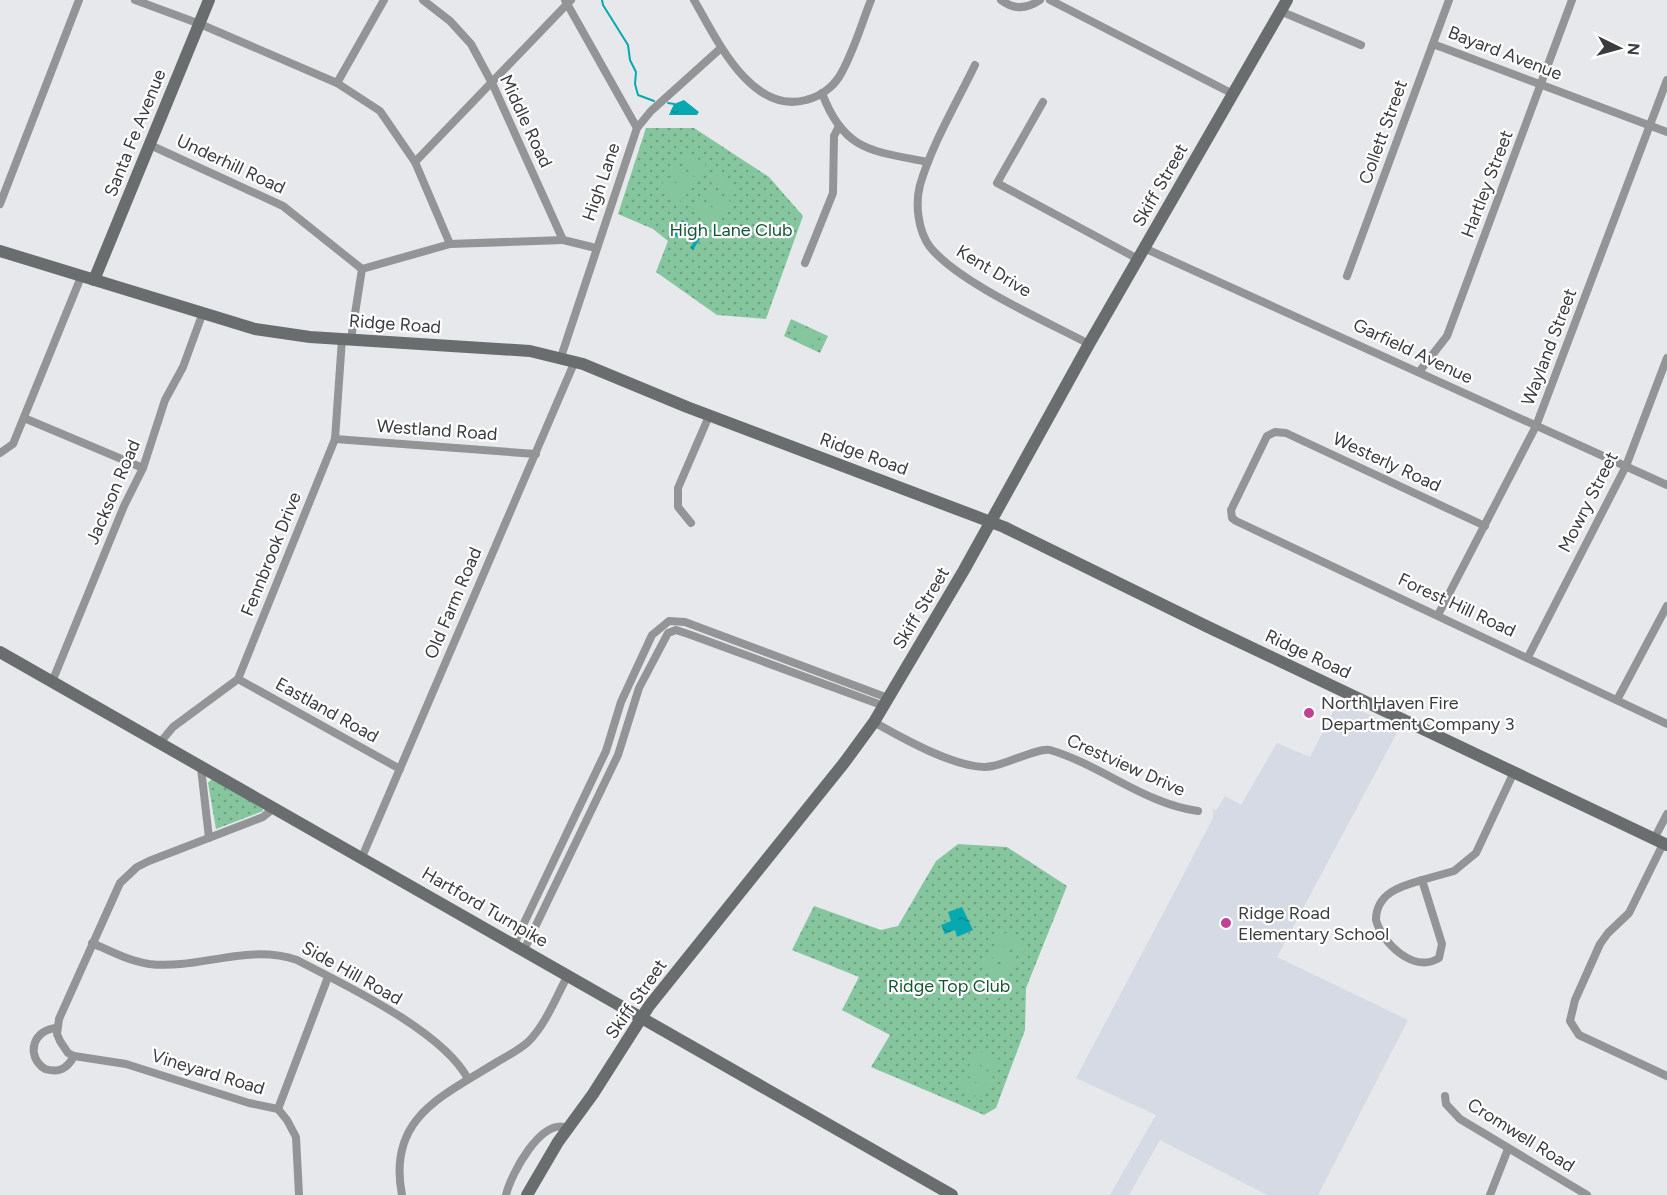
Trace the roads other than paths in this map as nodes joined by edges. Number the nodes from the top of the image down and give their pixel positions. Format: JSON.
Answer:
{"nodes":[{"id":1,"x":79,"y":0,"type":"edge"},
{"id":2,"x":135,"y":0,"type":"edge"},
{"id":3,"x":209,"y":0,"type":"edge"},
{"id":4,"x":384,"y":0,"type":"edge"},
{"id":5,"x":423,"y":0,"type":"edge"},
{"id":6,"x":694,"y":0,"type":"edge"},
{"id":7,"x":871,"y":0,"type":"edge"},
{"id":8,"x":1001,"y":0,"type":"edge"},
{"id":9,"x":1040,"y":0,"type":"edge"},
{"id":10,"x":1050,"y":0,"type":"edge"},
{"id":11,"x":1449,"y":0,"type":"edge"},
{"id":12,"x":1572,"y":0,"type":"edge"},
{"id":13,"x":568,"y":1,"type":"edge"},
{"id":14,"x":1283,"y":6,"type":"edge"},
{"id":15,"x":200,"y":24,"type":"junction"},
{"id":16,"x":1433,"y":44,"type":"junction"},
{"id":17,"x":1361,"y":45,"type":"dead end"},
{"id":18,"x":721,"y":48,"type":"junction"},
{"id":19,"x":975,"y":65,"type":"dead end"},
{"id":20,"x":1667,"y":80,"type":"edge"},
{"id":21,"x":337,"y":83,"type":"junction"},
{"id":22,"x":1542,"y":84,"type":"junction"},
{"id":23,"x":493,"y":85,"type":"junction"},
{"id":24,"x":822,"y":93,"type":"junction"},
{"id":25,"x":1233,"y":94,"type":"junction"},
{"id":26,"x":1043,"y":102,"type":"dead end"},
{"id":27,"x":1650,"y":126,"type":"junction"},
{"id":28,"x":637,"y":128,"type":"junction"},
{"id":29,"x":838,"y":128,"type":"junction"},
{"id":30,"x":1667,"y":132,"type":"edge"},
{"id":31,"x":150,"y":145,"type":"junction"},
{"id":32,"x":415,"y":162,"type":"junction"},
{"id":33,"x":928,"y":162,"type":"junction"},
{"id":34,"x":0,"y":204,"type":"edge"},
{"id":35,"x":563,"y":240,"type":"junction"},
{"id":36,"x":450,"y":244,"type":"junction"},
{"id":37,"x":596,"y":248,"type":"junction"},
{"id":38,"x":1144,"y":248,"type":"junction"},
{"id":39,"x":0,"y":251,"type":"edge"},
{"id":40,"x":1138,"y":259,"type":"junction"},
{"id":41,"x":806,"y":263,"type":"dead end"},
{"id":42,"x":362,"y":269,"type":"junction"},
{"id":43,"x":1347,"y":276,"type":"dead end"},
{"id":44,"x":81,"y":277,"type":"junction"},
{"id":45,"x":94,"y":280,"type":"junction"},
{"id":46,"x":202,"y":315,"type":"junction"},
{"id":47,"x":346,"y":339,"type":"junction"},
{"id":48,"x":1089,"y":344,"type":"junction"},
{"id":49,"x":561,"y":357,"type":"junction"},
{"id":50,"x":1667,"y":358,"type":"edge"},
{"id":51,"x":575,"y":361,"type":"junction"},
{"id":52,"x":1419,"y":372,"type":"junction"},
{"id":53,"x":709,"y":416,"type":"junction"},
{"id":54,"x":24,"y":418,"type":"junction"},
{"id":55,"x":1536,"y":426,"type":"junction"},
{"id":56,"x":1275,"y":432,"type":"joint"},
{"id":57,"x":335,"y":439,"type":"junction"},
{"id":58,"x":0,"y":453,"type":"edge"},
{"id":59,"x":536,"y":454,"type":"junction"},
{"id":60,"x":1626,"y":466,"type":"junction"},
{"id":61,"x":143,"y":468,"type":"junction"},
{"id":62,"x":1667,"y":485,"type":"edge"},
{"id":63,"x":991,"y":521,"type":"junction"},
{"id":64,"x":691,"y":523,"type":"dead end"},
{"id":65,"x":1485,"y":526,"type":"junction"},
{"id":66,"x":1667,"y":606,"type":"edge"},
{"id":67,"x":1438,"y":615,"type":"junction"},
{"id":68,"x":663,"y":624,"type":"junction"},
{"id":69,"x":668,"y":633,"type":"junction"},
{"id":70,"x":0,"y":652,"type":"edge"},
{"id":71,"x":1528,"y":657,"type":"junction"},
{"id":72,"x":771,"y":659,"type":"junction"},
{"id":73,"x":238,"y":679,"type":"junction"},
{"id":74,"x":52,"y":682,"type":"junction"},
{"id":75,"x":1617,"y":700,"type":"junction"},
{"id":76,"x":886,"y":702,"type":"junction"},
{"id":77,"x":873,"y":722,"type":"junction"},
{"id":78,"x":1667,"y":724,"type":"edge"},
{"id":79,"x":611,"y":739,"type":"junction"},
{"id":80,"x":159,"y":744,"type":"junction"},
{"id":81,"x":622,"y":745,"type":"junction"},
{"id":82,"x":201,"y":768,"type":"junction"},
{"id":83,"x":400,"y":769,"type":"junction"},
{"id":84,"x":1514,"y":772,"type":"junction"},
{"id":85,"x":592,"y":780,"type":"junction"},
{"id":86,"x":604,"y":785,"type":"junction"},
{"id":87,"x":274,"y":808,"type":"junction"},
{"id":88,"x":1198,"y":811,"type":"dead end"},
{"id":89,"x":1667,"y":814,"type":"edge"},
{"id":90,"x":209,"y":838,"type":"junction"},
{"id":91,"x":1661,"y":843,"type":"edge"},
{"id":92,"x":362,"y":857,"type":"junction"},
{"id":93,"x":1422,"y":880,"type":"junction"},
{"id":94,"x":92,"y":943,"type":"junction"},
{"id":95,"x":519,"y":947,"type":"junction"},
{"id":96,"x":568,"y":975,"type":"junction"},
{"id":97,"x":328,"y":977,"type":"junction"},
{"id":98,"x":641,"y":1019,"type":"junction"},
{"id":99,"x":57,"y":1028,"type":"junction"},
{"id":100,"x":74,"y":1056,"type":"junction"},
{"id":101,"x":1667,"y":1076,"type":"edge"},
{"id":102,"x":468,"y":1079,"type":"junction"},
{"id":103,"x":1445,"y":1096,"type":"dead end"},
{"id":104,"x":278,"y":1109,"type":"junction"},
{"id":105,"x":568,"y":1128,"type":"junction"},
{"id":106,"x":1508,"y":1149,"type":"junction"},
{"id":107,"x":299,"y":1195,"type":"edge"},
{"id":108,"x":402,"y":1195,"type":"edge"},
{"id":109,"x":506,"y":1195,"type":"edge"},
{"id":110,"x":527,"y":1195,"type":"edge"},
{"id":111,"x":952,"y":1195,"type":"edge"},
{"id":112,"x":1490,"y":1195,"type":"edge"},
{"id":113,"x":1587,"y":1195,"type":"edge"}],
"edges":[{"from":1,"to":34,"type":"street"},
{"from":2,"to":15,"type":"street"},
{"from":3,"to":15,"type":"main road","name":"Santa Fe Avenue"},
{"from":4,"to":21,"type":"street"},
{"from":5,"to":23,"type":"street","name":"Middle Road"},
{"from":6,"to":18,"type":"street"},
{"from":7,"to":24,"type":"street"},
{"from":8,"to":9,"type":"street"},
{"from":10,"to":25,"type":"street"},
{"from":11,"to":16,"type":"street","name":"Collett Street"},
{"from":12,"to":22,"type":"street","name":"Hartley Street"},
{"from":13,"to":23,"type":"street"},
{"from":13,"to":28,"type":"street"},
{"from":14,"to":17,"type":"street"},
{"from":14,"to":25,"type":"main road","name":"Skiff Street"},
{"from":15,"to":21,"type":"street"},
{"from":15,"to":31,"type":"main road","name":"Santa Fe Avenue"},
{"from":16,"to":22,"type":"street","name":"Bayard Avenue"},
{"from":16,"to":43,"type":"street","name":"Collett Street"},
{"from":18,"to":24,"type":"street"},
{"from":18,"to":28,"type":"street","name":"High Lane"},
{"from":19,"to":33,"type":"street","name":"Kent Drive"},
{"from":20,"to":27,"type":"street","name":"Wayland Street"},
{"from":21,"to":32,"type":"street"},
{"from":22,"to":27,"type":"street","name":"Bayard Avenue"},
{"from":22,"to":52,"type":"street","name":"Hartley Street"},
{"from":23,"to":32,"type":"street"},
{"from":23,"to":35,"type":"street","name":"Middle Road"},
{"from":24,"to":29,"type":"street"},
{"from":25,"to":38,"type":"main road","name":"Skiff Street"},
{"from":26,"to":40,"type":"street"},
{"from":27,"to":30,"type":"street","name":"Bayard Avenue"},
{"from":27,"to":55,"type":"street","name":"Wayland Street"},
{"from":28,"to":37,"type":"street","name":"High Lane"},
{"from":29,"to":33,"type":"street"},
{"from":29,"to":41,"type":"street"},
{"from":31,"to":42,"type":"street","name":"Underhill Road"},
{"from":31,"to":45,"type":"main road","name":"Santa Fe Avenue"},
{"from":32,"to":36,"type":"street"},
{"from":33,"to":48,"type":"street","name":"Kent Drive"},
{"from":35,"to":36,"type":"street"},
{"from":35,"to":37,"type":"street"},
{"from":36,"to":42,"type":"street"},
{"from":37,"to":49,"type":"street","name":"High Lane"},
{"from":38,"to":40,"type":"main road","name":"Skiff Street"},
{"from":38,"to":52,"type":"street","name":"Garfield Avenue"},
{"from":39,"to":44,"type":"main road","name":"Ridge Road"},
{"from":40,"to":48,"type":"main road","name":"Skiff Street"},
{"from":42,"to":47,"type":"street","name":"Fennbrook Drive"},
{"from":44,"to":45,"type":"main road","name":"Ridge Road"},
{"from":44,"to":54,"type":"street"},
{"from":45,"to":46,"type":"main road","name":"Ridge Road"},
{"from":46,"to":47,"type":"main road","name":"Ridge Road"},
{"from":46,"to":61,"type":"street","name":"Jackson Road"},
{"from":47,"to":49,"type":"main road","name":"Ridge Road"},
{"from":47,"to":57,"type":"street","name":"Fennbrook Drive"},
{"from":48,"to":63,"type":"main road","name":"Skiff Street"},
{"from":49,"to":51,"type":"main road","name":"Ridge Road"},
{"from":50,"to":60,"type":"street","name":"Mowry Street"},
{"from":51,"to":53,"type":"main road","name":"Ridge Road"},
{"from":51,"to":59,"type":"street","name":"Old Farm Road"},
{"from":52,"to":55,"type":"street","name":"Garfield Avenue"},
{"from":53,"to":63,"type":"main road","name":"Ridge Road"},
{"from":53,"to":64,"type":"street"},
{"from":54,"to":58,"type":"street"},
{"from":54,"to":61,"type":"street"},
{"from":55,"to":60,"type":"street","name":"Garfield Avenue"},
{"from":55,"to":65,"type":"street","name":"Wayland Street"},
{"from":56,"to":65,"type":"street","name":"Westerly Road"},
{"from":56,"to":67,"type":"street","name":"Forest Hill Road"},
{"from":57,"to":59,"type":"street","name":"Westland Road"},
{"from":57,"to":73,"type":"street","name":"Fennbrook Drive"},
{"from":59,"to":83,"type":"street","name":"Old Farm Road"},
{"from":60,"to":62,"type":"street","name":"Garfield Avenue"},
{"from":60,"to":71,"type":"street","name":"Mowry Street"},
{"from":61,"to":74,"type":"street","name":"Jackson Road"},
{"from":63,"to":76,"type":"main road","name":"Skiff Street"},
{"from":63,"to":84,"type":"main road","name":"Ridge Road"},
{"from":65,"to":67,"type":"street","name":"Wayland Street"},
{"from":66,"to":75,"type":"street"},
{"from":67,"to":71,"type":"street","name":"Forest Hill Road"},
{"from":68,"to":69,"type":"street"},
{"from":68,"to":72,"type":"street"},
{"from":68,"to":79,"type":"street"},
{"from":69,"to":72,"type":"street"},
{"from":69,"to":81,"type":"street"},
{"from":70,"to":74,"type":"main road","name":"Hartford Turnpike"},
{"from":71,"to":75,"type":"street","name":"Forest Hill Road"},
{"from":72,"to":76,"type":"street"},
{"from":73,"to":80,"type":"street"},
{"from":73,"to":83,"type":"street","name":"Eastland Road"},
{"from":74,"to":80,"type":"main road","name":"Hartford Turnpike"},
{"from":75,"to":78,"type":"street","name":"Forest Hill Road"},
{"from":76,"to":77,"type":"main road","name":"Skiff Street"},
{"from":77,"to":88,"type":"street","name":"Crestview Drive"},
{"from":77,"to":98,"type":"main road","name":"Skiff Street"},
{"from":79,"to":81,"type":"street"},
{"from":79,"to":85,"type":"street"},
{"from":80,"to":82,"type":"main road","name":"Hartford Turnpike"},
{"from":81,"to":86,"type":"street"},
{"from":82,"to":87,"type":"main road","name":"Hartford Turnpike"},
{"from":82,"to":90,"type":"street"},
{"from":83,"to":92,"type":"street","name":"Old Farm Road"},
{"from":84,"to":91,"type":"main road","name":"Ridge Road"},
{"from":84,"to":93,"type":"street"},
{"from":85,"to":86,"type":"street"},
{"from":85,"to":95,"type":"street"},
{"from":86,"to":95,"type":"street"},
{"from":87,"to":90,"type":"street"},
{"from":87,"to":92,"type":"main road","name":"Hartford Turnpike"},
{"from":89,"to":91,"type":"street"},
{"from":90,"to":94,"type":"street"},
{"from":91,"to":101,"type":"street"},
{"from":92,"to":95,"type":"main road","name":"Hartford Turnpike"},
{"from":93,"to":93,"type":"street"},
{"from":94,"to":97,"type":"street","name":"Side Hill Road"},
{"from":94,"to":99,"type":"street"},
{"from":95,"to":96,"type":"main road","name":"Hartford Turnpike"},
{"from":96,"to":98,"type":"main road","name":"Hartford Turnpike"},
{"from":96,"to":102,"type":"street"},
{"from":97,"to":102,"type":"street","name":"Side Hill Road"},
{"from":97,"to":104,"type":"street"},
{"from":98,"to":105,"type":"main road","name":"Skiff Street"},
{"from":98,"to":111,"type":"main road","name":"Hartford Turnpike"},
{"from":99,"to":100,"type":"street"},
{"from":99,"to":100,"type":"street"},
{"from":100,"to":104,"type":"street","name":"Vineyard Road"},
{"from":102,"to":108,"type":"street"},
{"from":103,"to":106,"type":"street","name":"Cromwell Road"},
{"from":104,"to":107,"type":"street","name":"Vineyard Road"},
{"from":105,"to":109,"type":"street"},
{"from":105,"to":110,"type":"main road","name":"Skiff Street"},
{"from":106,"to":112,"type":"street"},
{"from":106,"to":113,"type":"street","name":"Cromwell Road"}]}
